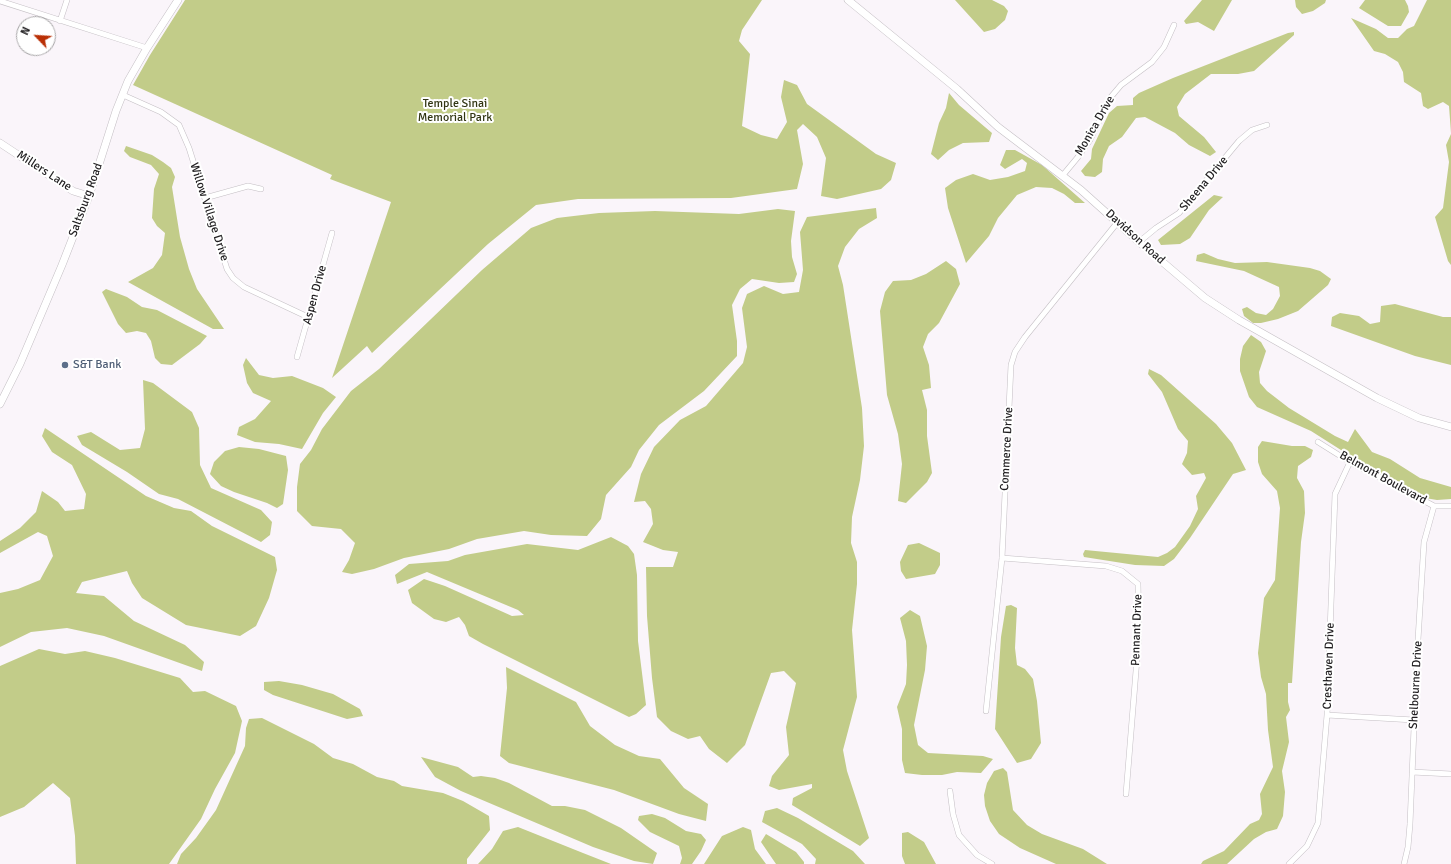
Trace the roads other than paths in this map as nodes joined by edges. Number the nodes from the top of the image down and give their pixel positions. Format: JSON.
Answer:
{"nodes":[{"id":1,"x":67,"y":0,"type":"edge"},
{"id":2,"x":178,"y":0,"type":"edge"},
{"id":3,"x":848,"y":0,"type":"edge"},
{"id":4,"x":0,"y":1,"type":"edge"},
{"id":5,"x":60,"y":21,"type":"junction"},
{"id":6,"x":1174,"y":25,"type":"dead end"},
{"id":7,"x":147,"y":48,"type":"junction"},
{"id":8,"x":123,"y":95,"type":"junction"},
{"id":9,"x":1267,"y":125,"type":"dead end"},
{"id":10,"x":0,"y":143,"type":"edge"},
{"id":11,"x":1063,"y":175,"type":"junction"},
{"id":12,"x":261,"y":189,"type":"dead end"},
{"id":13,"x":89,"y":196,"type":"junction"},
{"id":14,"x":205,"y":198,"type":"junction"},
{"id":15,"x":1117,"y":222,"type":"junction"},
{"id":16,"x":332,"y":233,"type":"dead end"},
{"id":17,"x":1139,"y":242,"type":"junction"},
{"id":18,"x":308,"y":317,"type":"junction"},
{"id":19,"x":297,"y":357,"type":"dead end"},
{"id":20,"x":0,"y":404,"type":"edge"},
{"id":21,"x":1451,"y":427,"type":"edge"},
{"id":22,"x":1318,"y":442,"type":"dead end"},
{"id":23,"x":1350,"y":462,"type":"junction"},
{"id":24,"x":1434,"y":506,"type":"junction"},
{"id":25,"x":1451,"y":506,"type":"edge"},
{"id":26,"x":1002,"y":558,"type":"junction"},
{"id":27,"x":986,"y":711,"type":"dead end"},
{"id":28,"x":1327,"y":715,"type":"junction"},
{"id":29,"x":1414,"y":720,"type":"junction"},
{"id":30,"x":1412,"y":772,"type":"junction"},
{"id":31,"x":1451,"y":774,"type":"edge"},
{"id":32,"x":950,"y":790,"type":"dead end"},
{"id":33,"x":1126,"y":794,"type":"dead end"},
{"id":34,"x":992,"y":864,"type":"edge"},
{"id":35,"x":1289,"y":864,"type":"edge"},
{"id":36,"x":1404,"y":864,"type":"edge"}],
"edges":[{"from":1,"to":5,"type":"street"},
{"from":2,"to":7,"type":"street","name":"Saltsburg Road"},
{"from":3,"to":11,"type":"street","name":"Davidson Road"},
{"from":4,"to":5,"type":"street"},
{"from":5,"to":7,"type":"street"},
{"from":6,"to":11,"type":"street","name":"Monica Drive"},
{"from":7,"to":8,"type":"street","name":"Saltsburg Road"},
{"from":8,"to":13,"type":"street","name":"Saltsburg Road"},
{"from":8,"to":14,"type":"street","name":"Willow Village Drive"},
{"from":9,"to":17,"type":"street","name":"Sheena Drive"},
{"from":10,"to":13,"type":"street","name":"Millers Lane"},
{"from":11,"to":15,"type":"street","name":"Davidson Road"},
{"from":12,"to":14,"type":"street"},
{"from":13,"to":20,"type":"street","name":"Saltsburg Road"},
{"from":14,"to":18,"type":"street","name":"Willow Village Drive"},
{"from":15,"to":17,"type":"street","name":"Davidson Road"},
{"from":15,"to":26,"type":"street","name":"Commerce Drive"},
{"from":16,"to":18,"type":"street","name":"Aspen Drive"},
{"from":17,"to":21,"type":"street","name":"Davidson Road"},
{"from":18,"to":19,"type":"street","name":"Aspen Drive"},
{"from":22,"to":23,"type":"street","name":"Belmont Boulevard"},
{"from":23,"to":24,"type":"street","name":"Belmont Boulevard"},
{"from":23,"to":28,"type":"street","name":"Cresthaven Drive"},
{"from":24,"to":25,"type":"street","name":"Belmont Boulevard"},
{"from":24,"to":29,"type":"street","name":"Shelbourne Drive"},
{"from":26,"to":27,"type":"street","name":"Commerce Drive"},
{"from":26,"to":33,"type":"street","name":"Pennant Drive"},
{"from":28,"to":29,"type":"street"},
{"from":28,"to":35,"type":"street","name":"Cresthaven Drive"},
{"from":29,"to":30,"type":"street","name":"Shelbourne Drive"},
{"from":30,"to":31,"type":"street"},
{"from":30,"to":36,"type":"street","name":"Shelbourne Drive"},
{"from":32,"to":34,"type":"street"}]}
